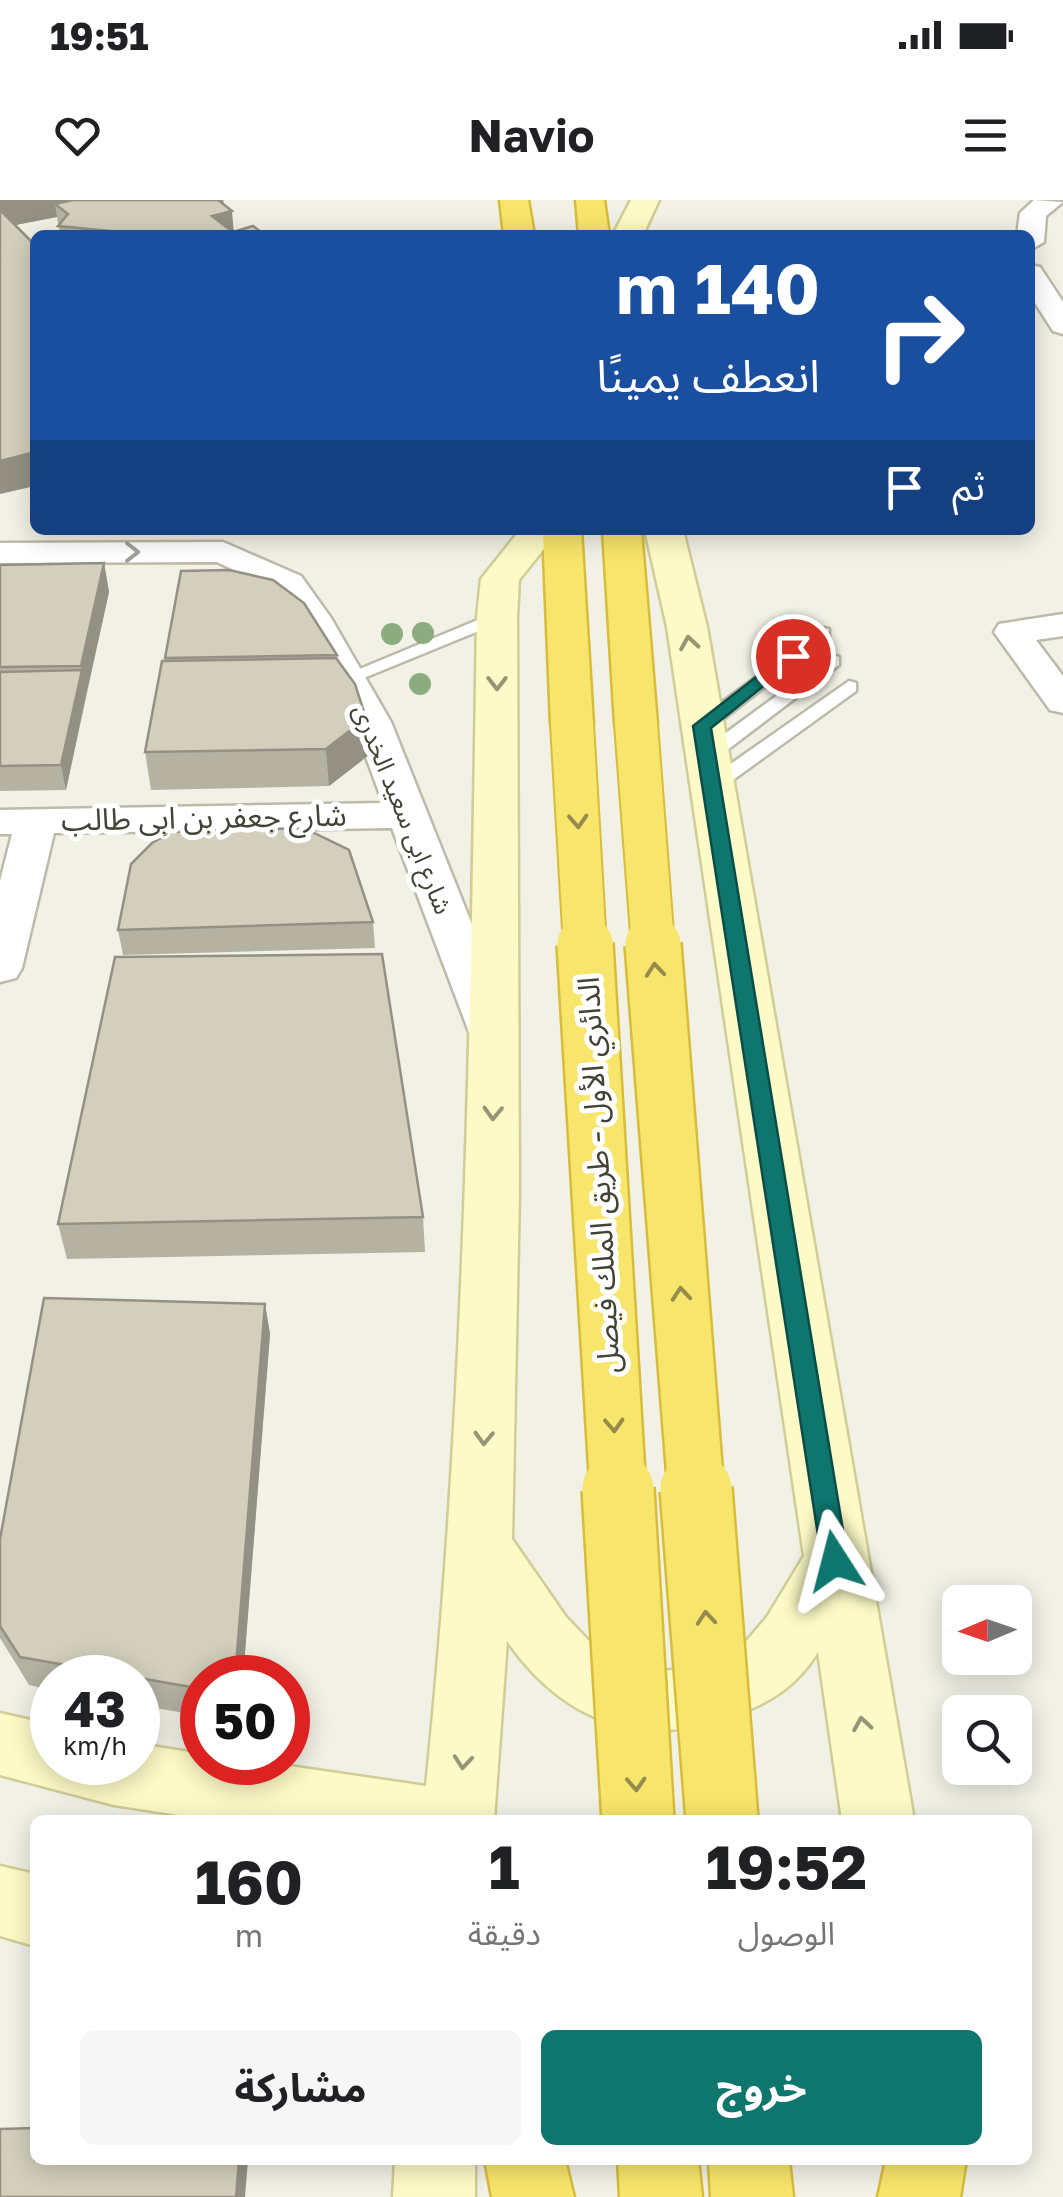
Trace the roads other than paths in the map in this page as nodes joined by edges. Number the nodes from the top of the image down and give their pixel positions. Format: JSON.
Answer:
{"nodes":[{"id":1,"x":514,"y":200,"type":"edge"},
{"id":2,"x":590,"y":200,"type":"edge"},
{"id":3,"x":645,"y":200,"type":"edge"},
{"id":4,"x":1051,"y":200,"type":"edge"},
{"id":5,"x":519,"y":230,"type":"edge"},
{"id":6,"x":593,"y":230,"type":"edge"},
{"id":7,"x":630,"y":230,"type":"edge"},
{"id":8,"x":1031,"y":230,"type":"edge"},
{"id":9,"x":1035,"y":281,"type":"edge"},
{"id":10,"x":1063,"y":325,"type":"edge"},
{"id":11,"x":536,"y":535,"type":"edge"},
{"id":12,"x":562,"y":535,"type":"edge"},
{"id":13,"x":622,"y":535,"type":"edge"},
{"id":14,"x":665,"y":535,"type":"edge"},
{"id":15,"x":70,"y":541,"type":"edge"},
{"id":16,"x":0,"y":553,"type":"edge"},
{"id":17,"x":500,"y":575,"type":"edge"},
{"id":18,"x":1063,"y":625,"type":"edge"},
{"id":19,"x":823,"y":633,"type":"dead end"},
{"id":20,"x":832,"y":661,"type":"dead end"},
{"id":21,"x":347,"y":678,"type":"junction"},
{"id":22,"x":849,"y":687,"type":"dead end"},
{"id":23,"x":1063,"y":702,"type":"edge"},
{"id":24,"x":707,"y":756,"type":"junction"},
{"id":25,"x":408,"y":814,"type":"junction"},
{"id":26,"x":18,"y":822,"type":"edge"},
{"id":27,"x":0,"y":968,"type":"edge"},
{"id":28,"x":496,"y":1040,"type":"junction"},
{"id":29,"x":480,"y":1544,"type":"junction"},
{"id":30,"x":835,"y":1561,"type":"junction"},
{"id":31,"x":0,"y":1744,"type":"edge"},
{"id":32,"x":30,"y":1752,"type":"edge"},
{"id":33,"x":160,"y":1780,"type":"edge"},
{"id":34,"x":395,"y":1815,"type":"edge"},
{"id":35,"x":458,"y":1815,"type":"edge"},
{"id":36,"x":638,"y":1815,"type":"edge"},
{"id":37,"x":722,"y":1815,"type":"edge"},
{"id":38,"x":877,"y":1815,"type":"edge"},
{"id":39,"x":0,"y":1901,"type":"edge"},
{"id":40,"x":30,"y":1909,"type":"edge"},
{"id":41,"x":436,"y":2165,"type":"edge"},
{"id":42,"x":525,"y":2165,"type":"edge"},
{"id":43,"x":658,"y":2165,"type":"edge"},
{"id":44,"x":749,"y":2165,"type":"edge"},
{"id":45,"x":925,"y":2165,"type":"edge"},
{"id":46,"x":942,"y":2165,"type":"edge"},
{"id":47,"x":434,"y":2197,"type":"edge"},
{"id":48,"x":533,"y":2197,"type":"edge"},
{"id":49,"x":661,"y":2197,"type":"edge"},
{"id":50,"x":752,"y":2197,"type":"edge"},
{"id":51,"x":919,"y":2197,"type":"edge"},
{"id":52,"x":947,"y":2197,"type":"edge"}],
"edges":[{"from":1,"to":5,"type":"highway"},
{"from":2,"to":6,"type":"highway"},
{"from":3,"to":7,"type":"main road"},
{"from":4,"to":8,"type":"street"},
{"from":9,"to":10,"type":"street"},
{"from":11,"to":17,"type":"main road"},
{"from":12,"to":36,"type":"highway","name":"الدائري الأول - طريق الملك فيصل","one_way":true,"bridge":true},
{"from":37,"to":13,"type":"highway","one_way":true,"bridge":true},
{"from":24,"to":14,"type":"main road","one_way":true},
{"from":15,"to":16,"type":"street","name":"شارع ابى سعيد الخدرى"},
{"from":15,"to":21,"type":"street","name":"شارع ابى سعيد الخدرى","one_way":true},
{"from":17,"to":21,"type":"lane"},
{"from":17,"to":28,"type":"main road","one_way":true},
{"from":18,"to":23,"type":"street"},
{"from":19,"to":24,"type":"lane"},
{"from":20,"to":24,"type":"lane"},
{"from":21,"to":25,"type":"street","name":"شارع ابى سعيد الخدرى"},
{"from":22,"to":24,"type":"lane"},
{"from":24,"to":30,"type":"main road"},
{"from":25,"to":26,"type":"street","name":"شارع جعفر بن ابى طالب"},
{"from":25,"to":28,"type":"street","name":"شارع ابى سعيد الخدرى"},
{"from":26,"to":27,"type":"street"},
{"from":28,"to":29,"type":"main road","one_way":true},
{"from":29,"to":30,"type":"main road"},
{"from":29,"to":35,"type":"main road","one_way":true},
{"from":38,"to":30,"type":"main road","one_way":true},
{"from":31,"to":32,"type":"main road"},
{"from":33,"to":34,"type":"main road"},
{"from":39,"to":40,"type":"main road"},
{"from":41,"to":47,"type":"main road"},
{"from":42,"to":48,"type":"highway"},
{"from":43,"to":49,"type":"highway"},
{"from":44,"to":50,"type":"highway"},
{"from":45,"to":51,"type":"highway"},
{"from":46,"to":52,"type":"main road"}]}
